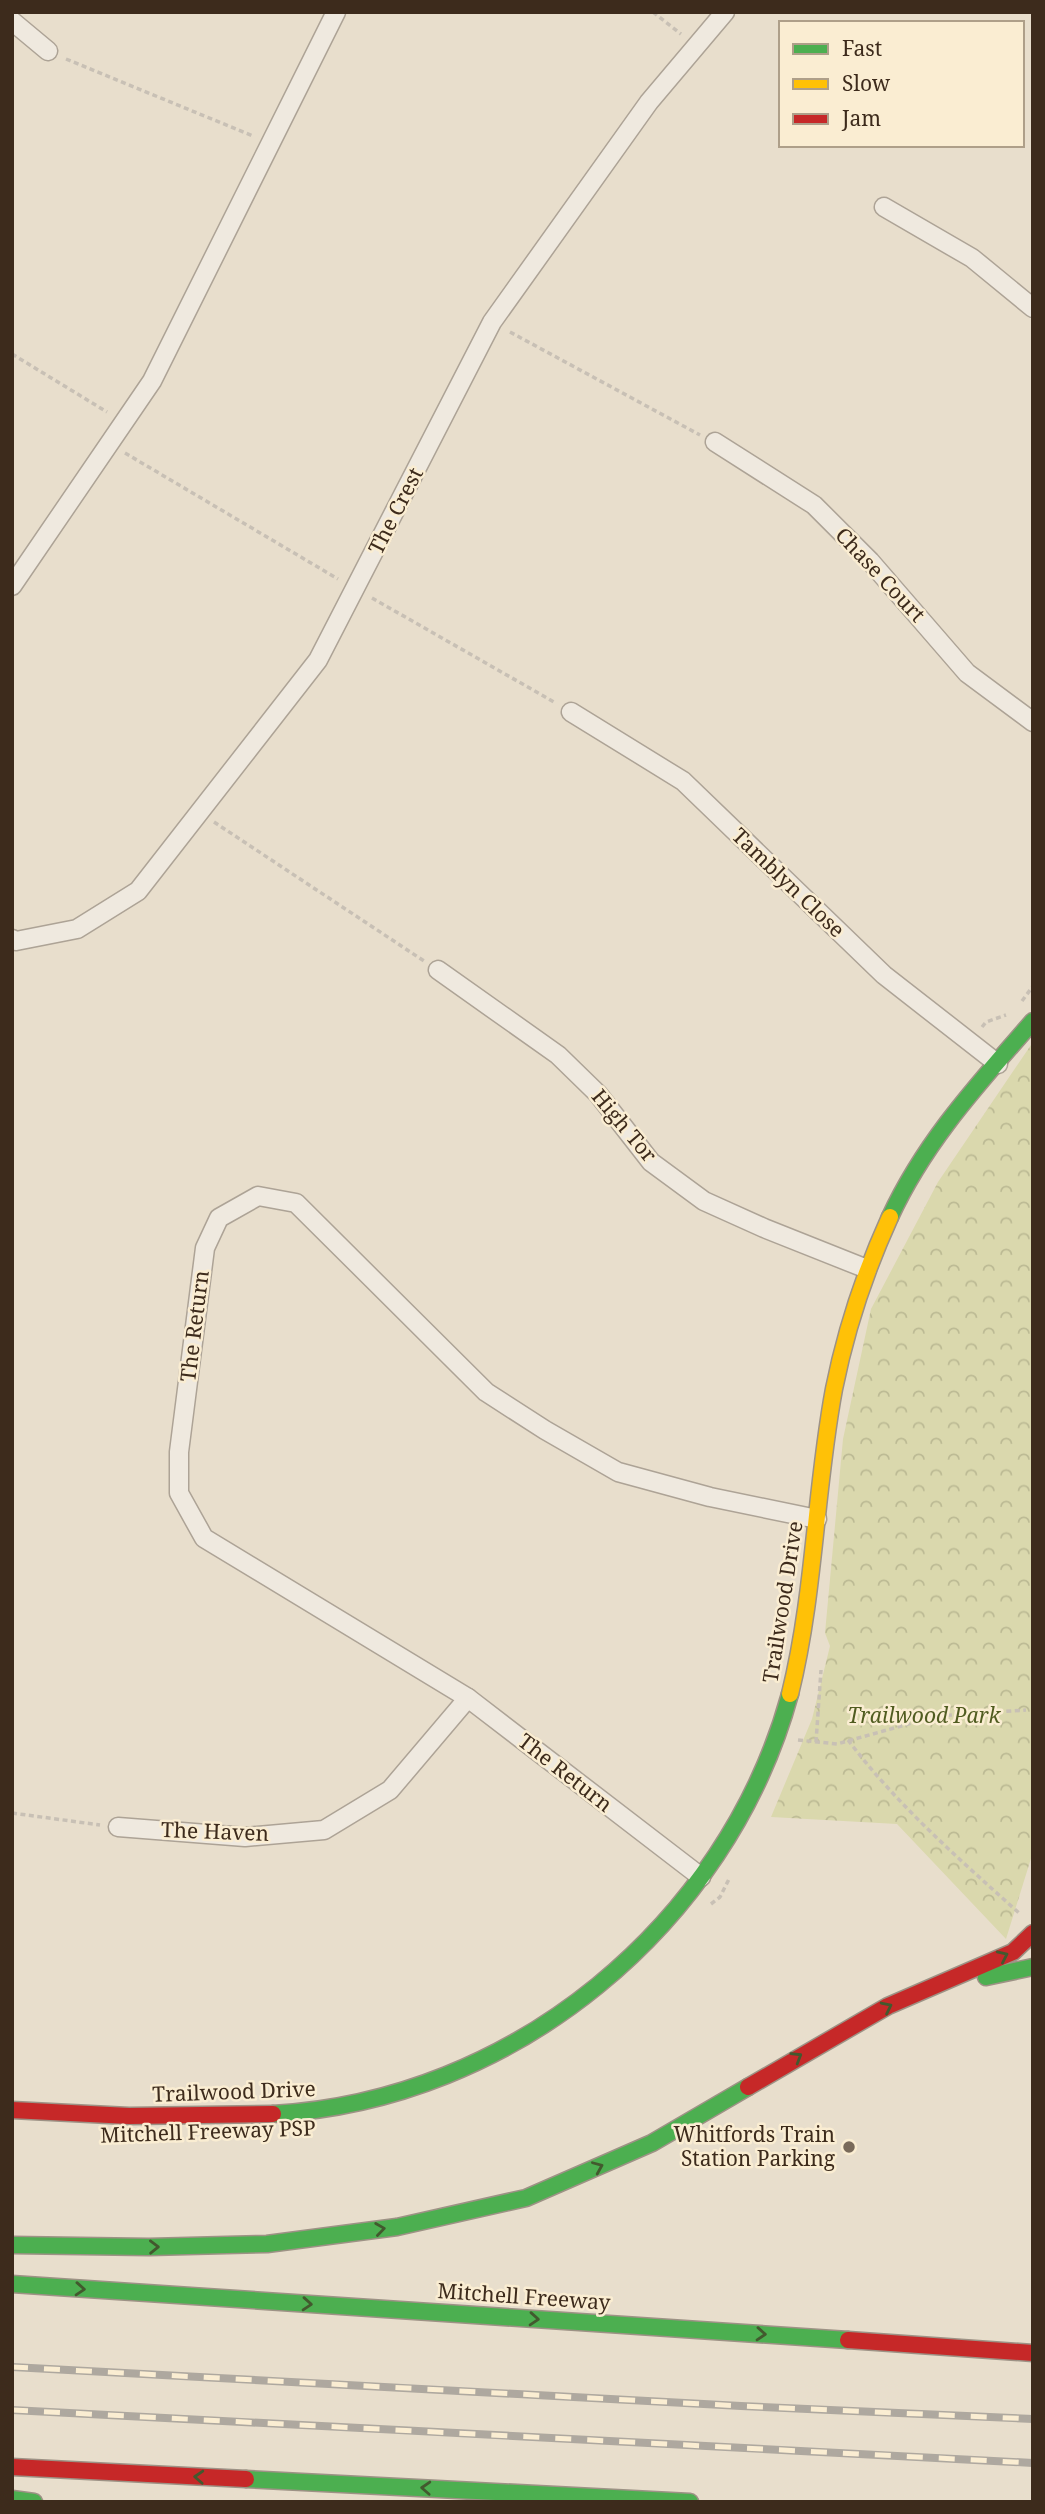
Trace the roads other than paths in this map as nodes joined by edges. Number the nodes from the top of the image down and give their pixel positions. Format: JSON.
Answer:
{"nodes":[{"id":1,"x":336,"y":12,"type":"edge"},
{"id":2,"x":725,"y":12,"type":"edge"},
{"id":3,"x":12,"y":20,"type":"edge"},
{"id":4,"x":48,"y":51,"type":"road end"},
{"id":5,"x":884,"y":207,"type":"dead end"},
{"id":6,"x":1033,"y":308,"type":"edge"},
{"id":7,"x":715,"y":442,"type":"road end"},
{"id":8,"x":12,"y":586,"type":"edge"},
{"id":9,"x":571,"y":712,"type":"dead end"},
{"id":10,"x":1033,"y":722,"type":"edge"},
{"id":11,"x":13,"y":945,"type":"edge"},
{"id":12,"x":438,"y":970,"type":"road end"},
{"id":13,"x":1033,"y":1021,"type":"edge"},
{"id":14,"x":998,"y":1064,"type":"junction"},
{"id":15,"x":867,"y":1269,"type":"junction"},
{"id":16,"x":817,"y":1519,"type":"junction"},
{"id":17,"x":468,"y":1698,"type":"junction"},
{"id":18,"x":118,"y":1827,"type":"road end"},
{"id":19,"x":701,"y":1877,"type":"junction"},
{"id":20,"x":1033,"y":1933,"type":"edge"},
{"id":21,"x":1033,"y":1967,"type":"edge"},
{"id":22,"x":923,"y":1991,"type":"junction"},
{"id":23,"x":12,"y":2110,"type":"edge"},
{"id":24,"x":12,"y":2245,"type":"edge"},
{"id":25,"x":12,"y":2284,"type":"edge"},
{"id":26,"x":1033,"y":2353,"type":"edge"},
{"id":27,"x":12,"y":2467,"type":"edge"},
{"id":28,"x":12,"y":2499,"type":"edge"},
{"id":29,"x":34,"y":2502,"type":"edge"},
{"id":30,"x":690,"y":2502,"type":"edge"}],
"edges":[{"from":1,"to":8,"type":"street"},
{"from":2,"to":11,"type":"street","name":"The Crest"},
{"from":3,"to":4,"type":"street"},
{"from":5,"to":6,"type":"street"},
{"from":7,"to":10,"type":"street","name":"Chase Court"},
{"from":9,"to":14,"type":"street","name":"Tamblyn Close"},
{"from":12,"to":15,"type":"street","name":"High Tor"},
{"from":13,"to":14,"type":"main road","name":"Trailwood Drive"},
{"from":14,"to":15,"type":"main road","name":"Trailwood Drive"},
{"from":15,"to":16,"type":"main road","name":"Trailwood Drive"},
{"from":16,"to":17,"type":"street","name":"The Return"},
{"from":16,"to":19,"type":"main road","name":"Trailwood Drive"},
{"from":17,"to":18,"type":"street","name":"The Haven"},
{"from":17,"to":19,"type":"street","name":"The Return"},
{"from":19,"to":23,"type":"main road","name":"Trailwood Drive"},
{"from":22,"to":20,"type":"main road","one_way":true},
{"from":21,"to":22,"type":"main road"},
{"from":24,"to":22,"type":"main road","one_way":true},
{"from":25,"to":26,"type":"main road","name":"Mitchell Freeway","one_way":true},
{"from":30,"to":27,"type":"main road","one_way":true},
{"from":28,"to":29,"type":"main road"}]}
